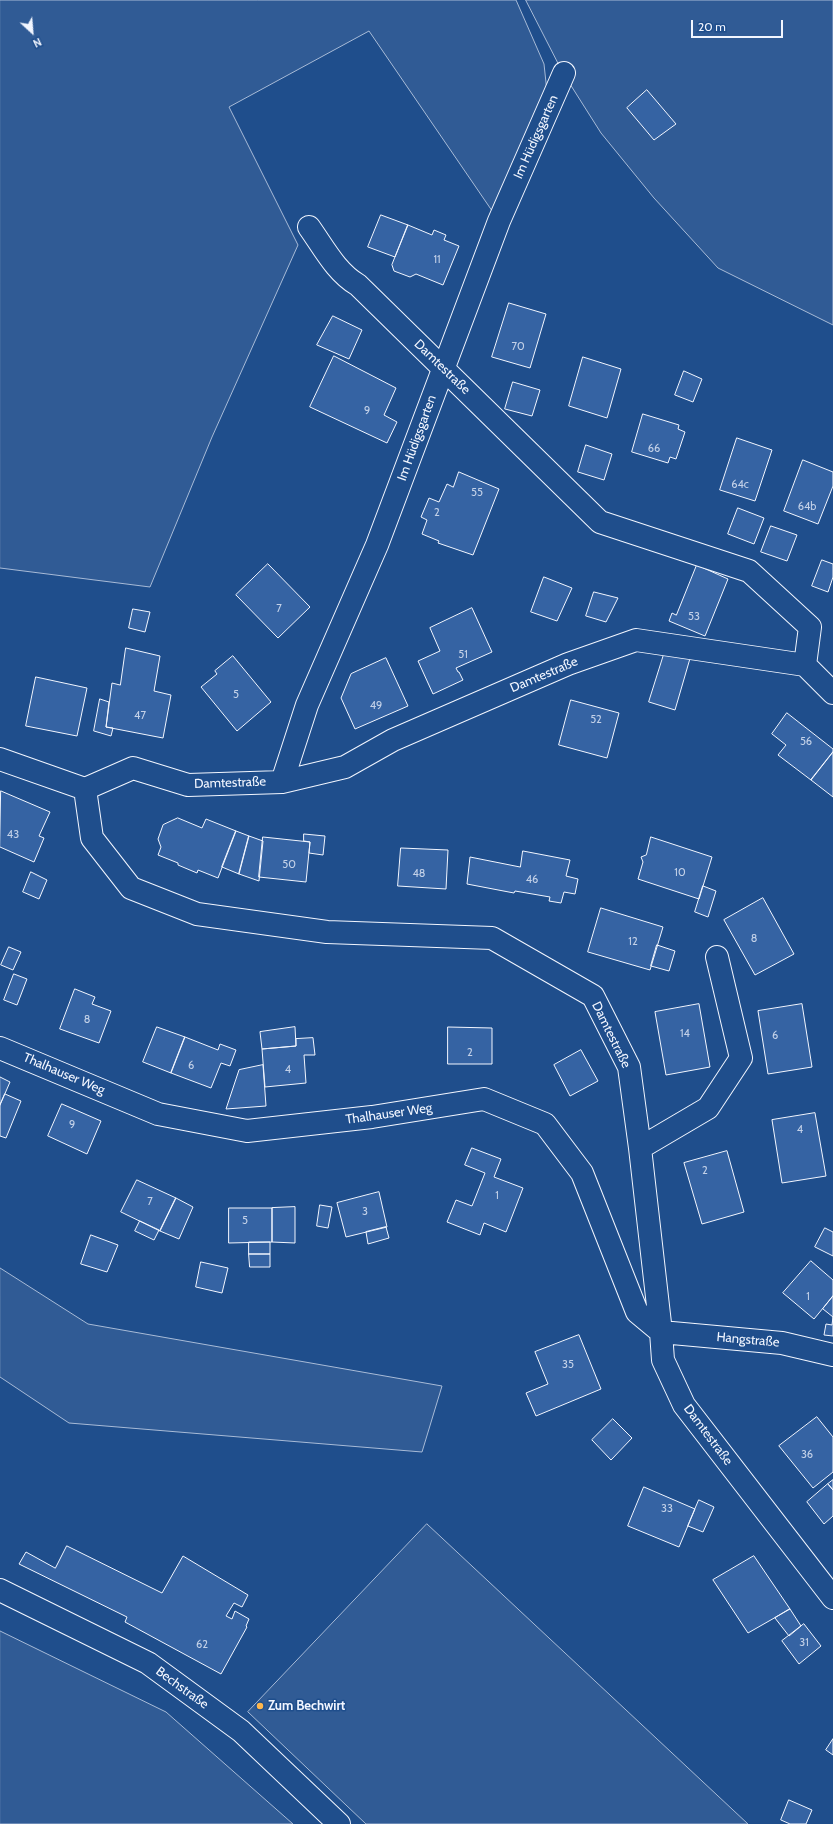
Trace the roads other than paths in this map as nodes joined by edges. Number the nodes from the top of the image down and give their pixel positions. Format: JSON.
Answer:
{"nodes":[{"id":1,"x":564,"y":73,"type":"dead end"},
{"id":2,"x":309,"y":227,"type":"dead end"},
{"id":3,"x":443,"y":368,"type":"junction"},
{"id":4,"x":805,"y":665,"type":"junction"},
{"id":5,"x":833,"y":693,"type":"edge"},
{"id":6,"x":0,"y":759,"type":"edge"},
{"id":7,"x":282,"y":782,"type":"junction"},
{"id":8,"x":85,"y":789,"type":"junction"},
{"id":9,"x":716,"y":957,"type":"dead end"},
{"id":10,"x":0,"y":1048,"type":"edge"},
{"id":11,"x":640,"y":1148,"type":"junction"},
{"id":12,"x":662,"y":1332,"type":"junction"},
{"id":13,"x":833,"y":1355,"type":"edge"},
{"id":14,"x":0,"y":1590,"type":"edge"},
{"id":15,"x":833,"y":1598,"type":"edge"},
{"id":16,"x":339,"y":1824,"type":"edge"}],
"edges":[{"from":1,"to":3,"type":"street","name":"Im Hüdigsgarten"},
{"from":2,"to":3,"type":"street","name":"Damtestraße"},
{"from":3,"to":4,"type":"street","name":"Damtestraße"},
{"from":3,"to":7,"type":"street","name":"Im Hüdigsgarten"},
{"from":4,"to":5,"type":"street"},
{"from":4,"to":7,"type":"street","name":"Damtestraße"},
{"from":6,"to":8,"type":"street"},
{"from":7,"to":8,"type":"street","name":"Damtestraße"},
{"from":8,"to":11,"type":"street","name":"Damtestraße"},
{"from":9,"to":11,"type":"street"},
{"from":10,"to":12,"type":"street","name":"Thalhauser Weg"},
{"from":11,"to":12,"type":"street","name":"Damtestraße"},
{"from":12,"to":13,"type":"street","name":"Hangstraße"},
{"from":12,"to":15,"type":"street","name":"Damtestraße"},
{"from":14,"to":16,"type":"street","name":"Bechstraße"}]}
